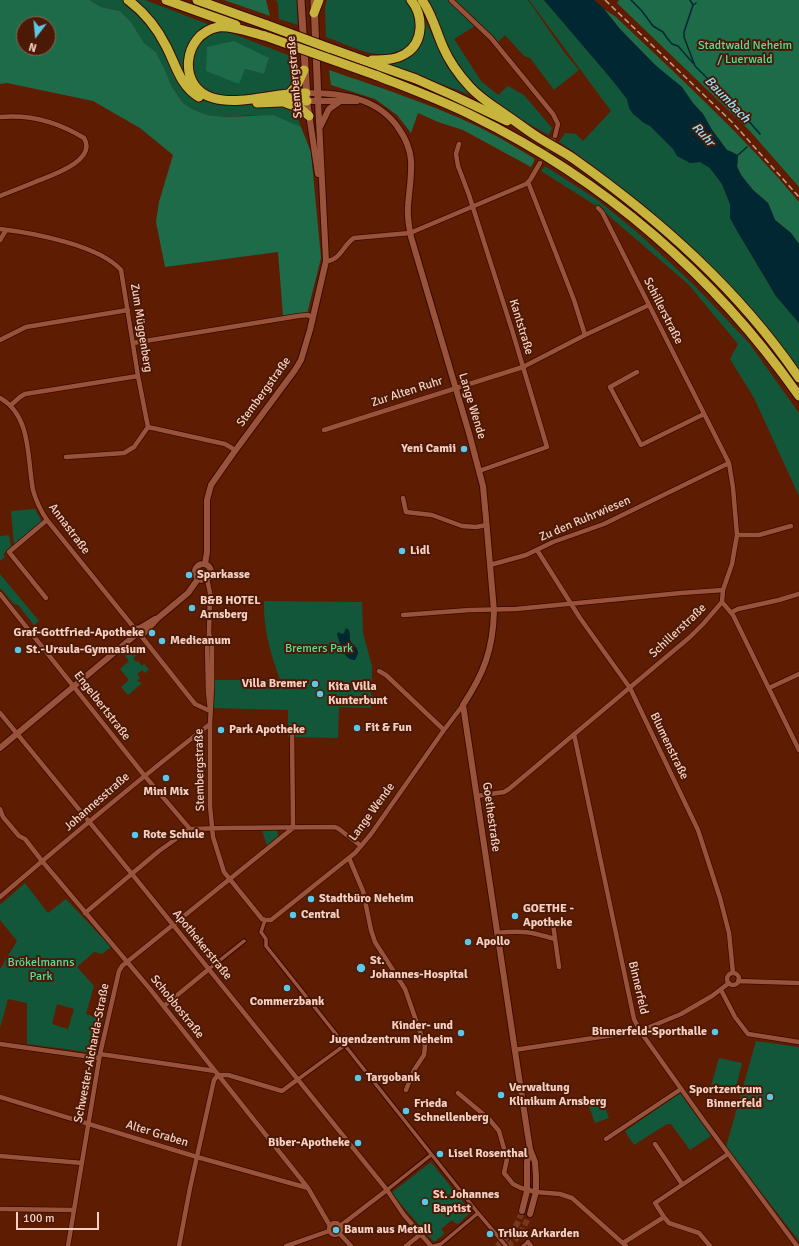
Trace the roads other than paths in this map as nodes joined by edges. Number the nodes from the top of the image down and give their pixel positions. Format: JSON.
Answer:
{"nodes":[{"id":1,"x":128,"y":0,"type":"edge"},
{"id":2,"x":166,"y":0,"type":"edge"},
{"id":3,"x":197,"y":0,"type":"edge"},
{"id":4,"x":301,"y":0,"type":"edge"},
{"id":5,"x":314,"y":0,"type":"edge"},
{"id":6,"x":319,"y":0,"type":"edge"},
{"id":7,"x":411,"y":0,"type":"edge"},
{"id":8,"x":422,"y":0,"type":"edge"},
{"id":9,"x":451,"y":0,"type":"edge"},
{"id":10,"x":314,"y":13,"type":"junction"},
{"id":11,"x":267,"y":36,"type":"junction"},
{"id":12,"x":364,"y":60,"type":"junction"},
{"id":13,"x":304,"y":70,"type":"junction"},
{"id":14,"x":317,"y":93,"type":"junction"},
{"id":15,"x":289,"y":94,"type":"junction"},
{"id":16,"x":307,"y":97,"type":"junction"},
{"id":17,"x":318,"y":101,"type":"junction"},
{"id":18,"x":340,"y":101,"type":"junction"},
{"id":19,"x":364,"y":101,"type":"junction"},
{"id":20,"x":283,"y":102,"type":"junction"},
{"id":21,"x":309,"y":116,"type":"junction"},
{"id":22,"x":0,"y":117,"type":"edge"},
{"id":23,"x":319,"y":129,"type":"junction"},
{"id":24,"x":534,"y":134,"type":"junction"},
{"id":25,"x":555,"y":136,"type":"tunnel mouth"},
{"id":26,"x":459,"y":144,"type":"dead end"},
{"id":27,"x":540,"y":163,"type":"tunnel mouth"},
{"id":28,"x":528,"y":182,"type":"junction"},
{"id":29,"x":0,"y":196,"type":"edge"},
{"id":30,"x":322,"y":199,"type":"junction"},
{"id":31,"x":472,"y":207,"type":"junction"},
{"id":32,"x":598,"y":208,"type":"dead end"},
{"id":33,"x":0,"y":229,"type":"edge"},
{"id":34,"x":6,"y":230,"type":"junction"},
{"id":35,"x":410,"y":233,"type":"junction"},
{"id":36,"x":0,"y":240,"type":"edge"},
{"id":37,"x":326,"y":261,"type":"junction"},
{"id":38,"x":649,"y":305,"type":"junction"},
{"id":39,"x":128,"y":310,"type":"junction"},
{"id":40,"x":313,"y":318,"type":"junction"},
{"id":41,"x":585,"y":334,"type":"junction"},
{"id":42,"x":0,"y":340,"type":"edge"},
{"id":43,"x":134,"y":343,"type":"junction"},
{"id":44,"x":523,"y":367,"type":"junction"},
{"id":45,"x":637,"y":372,"type":"dead end"},
{"id":46,"x":138,"y":376,"type":"junction"},
{"id":47,"x":799,"y":378,"type":"edge"},
{"id":48,"x":455,"y":387,"type":"junction"},
{"id":49,"x":799,"y":396,"type":"edge"},
{"id":50,"x":0,"y":398,"type":"edge"},
{"id":51,"x":11,"y":405,"type":"junction"},
{"id":52,"x":704,"y":414,"type":"junction"},
{"id":53,"x":148,"y":427,"type":"junction"},
{"id":54,"x":324,"y":430,"type":"dead end"},
{"id":55,"x":235,"y":450,"type":"junction"},
{"id":56,"x":66,"y":457,"type":"dead end"},
{"id":57,"x":729,"y":463,"type":"junction"},
{"id":58,"x":480,"y":472,"type":"junction"},
{"id":59,"x":403,"y":498,"type":"dead end"},
{"id":60,"x":47,"y":520,"type":"junction"},
{"id":61,"x":487,"y":525,"type":"junction"},
{"id":62,"x":791,"y":526,"type":"dead end"},
{"id":63,"x":737,"y":534,"type":"junction"},
{"id":64,"x":536,"y":550,"type":"junction"},
{"id":65,"x":205,"y":564,"type":"junction"},
{"id":66,"x":490,"y":565,"type":"junction"},
{"id":67,"x":198,"y":579,"type":"junction"},
{"id":68,"x":207,"y":579,"type":"junction"},
{"id":69,"x":723,"y":590,"type":"junction"},
{"id":70,"x":0,"y":594,"type":"edge"},
{"id":71,"x":799,"y":594,"type":"edge"},
{"id":72,"x":46,"y":598,"type":"dead end"},
{"id":73,"x":722,"y":602,"type":"junction"},
{"id":74,"x":572,"y":604,"type":"junction"},
{"id":75,"x":494,"y":611,"type":"junction"},
{"id":76,"x":732,"y":612,"type":"junction"},
{"id":77,"x":403,"y":615,"type":"dead end"},
{"id":78,"x":140,"y":632,"type":"junction"},
{"id":79,"x":379,"y":671,"type":"dead end"},
{"id":80,"x":799,"y":674,"type":"edge"},
{"id":81,"x":74,"y":686,"type":"junction"},
{"id":82,"x":630,"y":688,"type":"junction"},
{"id":83,"x":770,"y":688,"type":"junction"},
{"id":84,"x":463,"y":705,"type":"junction"},
{"id":85,"x":210,"y":711,"type":"junction"},
{"id":86,"x":0,"y":713,"type":"edge"},
{"id":87,"x":210,"y":724,"type":"junction"},
{"id":88,"x":292,"y":730,"type":"dead end"},
{"id":89,"x":444,"y":730,"type":"junction"},
{"id":90,"x":17,"y":734,"type":"junction"},
{"id":91,"x":574,"y":734,"type":"junction"},
{"id":92,"x":798,"y":747,"type":"edge"},
{"id":93,"x":0,"y":748,"type":"edge"},
{"id":94,"x":144,"y":775,"type":"junction"},
{"id":95,"x":477,"y":796,"type":"junction"},
{"id":96,"x":0,"y":809,"type":"edge"},
{"id":97,"x":90,"y":822,"type":"junction"},
{"id":98,"x":212,"y":828,"type":"junction"},
{"id":99,"x":293,"y":828,"type":"junction"},
{"id":100,"x":190,"y":829,"type":"junction"},
{"id":101,"x":361,"y":846,"type":"junction"},
{"id":102,"x":349,"y":858,"type":"junction"},
{"id":103,"x":42,"y":861,"type":"junction"},
{"id":104,"x":132,"y":874,"type":"junction"},
{"id":105,"x":230,"y":879,"type":"junction"},
{"id":106,"x":0,"y":897,"type":"edge"},
{"id":107,"x":85,"y":912,"type":"junction"},
{"id":108,"x":265,"y":920,"type":"junction"},
{"id":109,"x":553,"y":924,"type":"dead end"},
{"id":110,"x":173,"y":925,"type":"junction"},
{"id":111,"x":497,"y":932,"type":"junction"},
{"id":112,"x":555,"y":939,"type":"junction"},
{"id":113,"x":244,"y":940,"type":"dead end"},
{"id":114,"x":127,"y":962,"type":"junction"},
{"id":115,"x":559,"y":967,"type":"dead end"},
{"id":116,"x":209,"y":969,"type":"junction"},
{"id":117,"x":733,"y":973,"type":"junction"},
{"id":118,"x":738,"y":981,"type":"junction"},
{"id":119,"x":729,"y":983,"type":"junction"},
{"id":120,"x":799,"y":983,"type":"edge"},
{"id":121,"x":721,"y":990,"type":"junction"},
{"id":122,"x":164,"y":1006,"type":"junction"},
{"id":123,"x":640,"y":1031,"type":"junction"},
{"id":124,"x":799,"y":1042,"type":"edge"},
{"id":125,"x":0,"y":1044,"type":"edge"},
{"id":126,"x":345,"y":1045,"type":"junction"},
{"id":127,"x":514,"y":1050,"type":"junction"},
{"id":128,"x":100,"y":1056,"type":"junction"},
{"id":129,"x":215,"y":1071,"type":"junction"},
{"id":130,"x":218,"y":1075,"type":"junction"},
{"id":131,"x":298,"y":1080,"type":"junction"},
{"id":132,"x":681,"y":1089,"type":"junction"},
{"id":133,"x":406,"y":1090,"type":"dead end"},
{"id":134,"x":458,"y":1093,"type":"dead end"},
{"id":135,"x":0,"y":1097,"type":"edge"},
{"id":136,"x":88,"y":1123,"type":"junction"},
{"id":137,"x":606,"y":1139,"type":"dead end"},
{"id":138,"x":655,"y":1144,"type":"dead end"},
{"id":139,"x":530,"y":1149,"type":"junction"},
{"id":140,"x":431,"y":1154,"type":"junction"},
{"id":141,"x":728,"y":1154,"type":"junction"},
{"id":142,"x":0,"y":1156,"type":"edge"},
{"id":143,"x":197,"y":1157,"type":"junction"},
{"id":144,"x":82,"y":1163,"type":"junction"},
{"id":145,"x":682,"y":1184,"type":"junction"},
{"id":146,"x":308,"y":1188,"type":"junction"},
{"id":147,"x":387,"y":1190,"type":"junction"},
{"id":148,"x":527,"y":1191,"type":"junction"},
{"id":149,"x":536,"y":1192,"type":"junction"},
{"id":150,"x":0,"y":1209,"type":"edge"},
{"id":151,"x":74,"y":1210,"type":"junction"},
{"id":152,"x":522,"y":1211,"type":"tunnel mouth"},
{"id":153,"x":478,"y":1213,"type":"junction"},
{"id":154,"x":530,"y":1214,"type":"tunnel mouth"},
{"id":155,"x":664,"y":1217,"type":"junction"},
{"id":156,"x":330,"y":1226,"type":"junction"},
{"id":157,"x":340,"y":1226,"type":"junction"},
{"id":158,"x":330,"y":1232,"type":"junction"},
{"id":159,"x":340,"y":1234,"type":"junction"},
{"id":160,"x":421,"y":1234,"type":"junction"},
{"id":161,"x":530,"y":1244,"type":"edge"},
{"id":162,"x":442,"y":1245,"type":"edge"},
{"id":163,"x":625,"y":1245,"type":"edge"},
{"id":164,"x":68,"y":1246,"type":"edge"},
{"id":165,"x":179,"y":1246,"type":"edge"},
{"id":166,"x":286,"y":1246,"type":"edge"},
{"id":167,"x":351,"y":1246,"type":"edge"},
{"id":168,"x":406,"y":1246,"type":"edge"},
{"id":169,"x":430,"y":1246,"type":"edge"},
{"id":170,"x":434,"y":1246,"type":"edge"},
{"id":171,"x":506,"y":1246,"type":"edge"},
{"id":172,"x":523,"y":1246,"type":"edge"},
{"id":173,"x":710,"y":1246,"type":"edge"},
{"id":174,"x":797,"y":1246,"type":"edge"}],
"edges":[{"from":1,"to":20,"type":"highway"},
{"from":2,"to":11,"type":"highway"},
{"from":3,"to":12,"type":"highway","bridge":true},
{"from":4,"to":13,"type":"main road","name":"Stembergstraße"},
{"from":5,"to":10,"type":"main road","name":"Stembergstraße"},
{"from":6,"to":10,"type":"highway"},
{"from":7,"to":12,"type":"highway"},
{"from":8,"to":24,"type":"highway"},
{"from":9,"to":25,"type":"street"},
{"from":10,"to":14,"type":"main road","name":"Stembergstraße"},
{"from":11,"to":15,"type":"highway"},
{"from":11,"to":49,"type":"highway","bridge":true},
{"from":12,"to":24,"type":"highway"},
{"from":13,"to":15,"type":"highway"},
{"from":13,"to":16,"type":"main road","name":"Stembergstraße"},
{"from":14,"to":16,"type":"street","name":"Lange Wende"},
{"from":14,"to":17,"type":"main road","name":"Stembergstraße"},
{"from":14,"to":19,"type":"street","name":"Lange Wende"},
{"from":15,"to":16,"type":"highway"},
{"from":16,"to":17,"type":"street","name":"Lange Wende"},
{"from":16,"to":20,"type":"highway"},
{"from":16,"to":21,"type":"street","name":"Stembergstraße"},
{"from":17,"to":18,"type":"street","name":"Lange Wende"},
{"from":17,"to":23,"type":"street","name":"Stembergstraße"},
{"from":18,"to":19,"type":"street","name":"Lange Wende"},
{"from":18,"to":23,"type":"street"},
{"from":19,"to":35,"type":"street","name":"Lange Wende"},
{"from":20,"to":21,"type":"highway"},
{"from":21,"to":30,"type":"street","name":"Stembergstraße"},
{"from":22,"to":29,"type":"street"},
{"from":23,"to":30,"type":"street","name":"Stembergstraße"},
{"from":24,"to":47,"type":"highway"},
{"from":26,"to":31,"type":"street","name":"Kantstraße"},
{"from":27,"to":28,"type":"street"},
{"from":28,"to":31,"type":"street"},
{"from":28,"to":41,"type":"street"},
{"from":30,"to":37,"type":"street","name":"Stembergstraße"},
{"from":31,"to":35,"type":"street"},
{"from":31,"to":44,"type":"street","name":"Kantstraße"},
{"from":32,"to":38,"type":"street","name":"Schillerstraße"},
{"from":33,"to":34,"type":"street","name":"Zum Müggenberg"},
{"from":34,"to":36,"type":"street"},
{"from":34,"to":39,"type":"street","name":"Zum Müggenberg"},
{"from":35,"to":37,"type":"street"},
{"from":35,"to":48,"type":"street","name":"Lange Wende"},
{"from":37,"to":40,"type":"street","name":"Stembergstraße"},
{"from":38,"to":41,"type":"street","name":"Zur Alten Ruhr"},
{"from":38,"to":52,"type":"street","name":"Schillerstraße"},
{"from":39,"to":42,"type":"street"},
{"from":39,"to":43,"type":"street","name":"Zum Müggenberg"},
{"from":40,"to":43,"type":"street"},
{"from":40,"to":55,"type":"street","name":"Stembergstraße"},
{"from":41,"to":44,"type":"street","name":"Zur Alten Ruhr"},
{"from":43,"to":46,"type":"street","name":"Zum Müggenberg"},
{"from":44,"to":48,"type":"street","name":"Zur Alten Ruhr"},
{"from":44,"to":58,"type":"street","name":"Kantstraße"},
{"from":45,"to":52,"type":"street"},
{"from":46,"to":51,"type":"street"},
{"from":46,"to":53,"type":"street","name":"Zum Müggenberg"},
{"from":48,"to":54,"type":"street","name":"Zur Alten Ruhr"},
{"from":48,"to":58,"type":"street","name":"Lange Wende"},
{"from":50,"to":51,"type":"street"},
{"from":51,"to":60,"type":"street","name":"Annastraße"},
{"from":52,"to":57,"type":"street","name":"Schillerstraße"},
{"from":53,"to":55,"type":"street"},
{"from":53,"to":56,"type":"street"},
{"from":55,"to":65,"type":"street","name":"Stembergstraße"},
{"from":57,"to":63,"type":"street","name":"Schillerstraße"},
{"from":57,"to":64,"type":"street","name":"Zu den Ruhrwiesen"},
{"from":58,"to":61,"type":"street","name":"Lange Wende"},
{"from":59,"to":61,"type":"street"},
{"from":60,"to":72,"type":"street"},
{"from":60,"to":78,"type":"street","name":"Annastraße"},
{"from":61,"to":66,"type":"street","name":"Lange Wende"},
{"from":62,"to":63,"type":"street"},
{"from":63,"to":69,"type":"street","name":"Schillerstraße"},
{"from":64,"to":66,"type":"street","name":"Zu den Ruhrwiesen"},
{"from":64,"to":74,"type":"street","name":"Blumenstraße"},
{"from":65,"to":67,"type":"street"},
{"from":65,"to":68,"type":"street"},
{"from":66,"to":75,"type":"street","name":"Lange Wende"},
{"from":67,"to":68,"type":"street"},
{"from":67,"to":78,"type":"street"},
{"from":68,"to":85,"type":"street","name":"Stembergstraße"},
{"from":69,"to":73,"type":"street","name":"Schillerstraße"},
{"from":69,"to":74,"type":"street"},
{"from":70,"to":81,"type":"street","name":"Engelbertstraße"},
{"from":71,"to":76,"type":"street"},
{"from":73,"to":76,"type":"street"},
{"from":73,"to":82,"type":"street","name":"Schillerstraße"},
{"from":74,"to":75,"type":"street"},
{"from":74,"to":82,"type":"street","name":"Blumenstraße"},
{"from":75,"to":77,"type":"street"},
{"from":75,"to":84,"type":"street","name":"Lange Wende"},
{"from":76,"to":83,"type":"street"},
{"from":78,"to":81,"type":"street"},
{"from":78,"to":85,"type":"street","name":"Annastraße"},
{"from":79,"to":89,"type":"street"},
{"from":80,"to":83,"type":"street"},
{"from":81,"to":90,"type":"street"},
{"from":81,"to":94,"type":"street","name":"Engelbertstraße"},
{"from":82,"to":91,"type":"street","name":"Schillerstraße"},
{"from":82,"to":117,"type":"street","name":"Blumenstraße"},
{"from":83,"to":92,"type":"street"},
{"from":84,"to":89,"type":"street","name":"Lange Wende"},
{"from":84,"to":95,"type":"street","name":"Goethestraße"},
{"from":85,"to":87,"type":"street","name":"Stembergstraße"},
{"from":86,"to":90,"type":"street","name":"Apothekerstraße"},
{"from":87,"to":94,"type":"street","name":"Johannesstraße"},
{"from":87,"to":98,"type":"street","name":"Stembergstraße"},
{"from":88,"to":99,"type":"street"},
{"from":89,"to":101,"type":"street","name":"Lange Wende"},
{"from":90,"to":93,"type":"street"},
{"from":90,"to":97,"type":"street","name":"Apothekerstraße"},
{"from":91,"to":95,"type":"street","name":"Schillerstraße"},
{"from":91,"to":123,"type":"street","name":"Binnerfeld"},
{"from":94,"to":97,"type":"street","name":"Johannesstraße"},
{"from":94,"to":100,"type":"street","name":"Engelbertstraße"},
{"from":95,"to":111,"type":"street","name":"Goethestraße"},
{"from":96,"to":103,"type":"street","name":"Schobbostraße"},
{"from":97,"to":103,"type":"street","name":"Johannesstraße"},
{"from":97,"to":104,"type":"street","name":"Apothekerstraße"},
{"from":98,"to":99,"type":"street"},
{"from":98,"to":100,"type":"street"},
{"from":98,"to":105,"type":"street"},
{"from":99,"to":101,"type":"street"},
{"from":99,"to":105,"type":"street","name":"Schwester-Aicharda-Straße"},
{"from":100,"to":104,"type":"street"},
{"from":101,"to":102,"type":"street","name":"Lange Wende"},
{"from":102,"to":108,"type":"street","name":"Lange Wende"},
{"from":102,"to":133,"type":"street"},
{"from":103,"to":106,"type":"street","name":"Johannesstraße"},
{"from":103,"to":107,"type":"street","name":"Schobbostraße"},
{"from":104,"to":107,"type":"street"},
{"from":104,"to":110,"type":"street","name":"Apothekerstraße"},
{"from":105,"to":108,"type":"street"},
{"from":105,"to":110,"type":"street","name":"Schwester-Aicharda-Straße"},
{"from":107,"to":114,"type":"street","name":"Schobbostraße"},
{"from":108,"to":126,"type":"street"},
{"from":109,"to":112,"type":"street"},
{"from":110,"to":114,"type":"street","name":"Schwester-Aicharda-Straße"},
{"from":110,"to":116,"type":"street","name":"Apothekerstraße"},
{"from":111,"to":112,"type":"street"},
{"from":111,"to":127,"type":"street","name":"Goethestraße"},
{"from":112,"to":115,"type":"street"},
{"from":113,"to":116,"type":"street"},
{"from":114,"to":122,"type":"street","name":"Schobbostraße"},
{"from":114,"to":128,"type":"street","name":"Schwester-Aicharda-Straße"},
{"from":116,"to":122,"type":"street"},
{"from":116,"to":131,"type":"street","name":"Apothekerstraße"},
{"from":117,"to":118,"type":"street"},
{"from":117,"to":119,"type":"street"},
{"from":118,"to":119,"type":"street"},
{"from":118,"to":120,"type":"street"},
{"from":119,"to":121,"type":"street"},
{"from":121,"to":123,"type":"street"},
{"from":121,"to":124,"type":"street"},
{"from":122,"to":129,"type":"street","name":"Schobbostraße"},
{"from":123,"to":127,"type":"street"},
{"from":123,"to":132,"type":"street","name":"Binnerfeld"},
{"from":125,"to":128,"type":"street"},
{"from":126,"to":131,"type":"street"},
{"from":126,"to":140,"type":"street"},
{"from":127,"to":139,"type":"street","name":"Goethestraße"},
{"from":128,"to":129,"type":"street"},
{"from":128,"to":136,"type":"street","name":"Schwester-Aicharda-Straße"},
{"from":129,"to":130,"type":"street","name":"Schobbostraße"},
{"from":130,"to":131,"type":"street"},
{"from":130,"to":143,"type":"street"},
{"from":130,"to":146,"type":"street","name":"Schobbostraße"},
{"from":131,"to":147,"type":"street","name":"Apothekerstraße"},
{"from":132,"to":137,"type":"street"},
{"from":132,"to":141,"type":"street","name":"Binnerfeld"},
{"from":134,"to":148,"type":"street"},
{"from":135,"to":136,"type":"street","name":"Alter Graben"},
{"from":136,"to":143,"type":"street","name":"Alter Graben"},
{"from":136,"to":144,"type":"street","name":"Schwester-Aicharda-Straße"},
{"from":138,"to":145,"type":"street"},
{"from":139,"to":148,"type":"street","name":"Goethestraße"},
{"from":139,"to":149,"type":"street","name":"Goethestraße"},
{"from":140,"to":147,"type":"street"},
{"from":140,"to":153,"type":"street"},
{"from":141,"to":145,"type":"street"},
{"from":141,"to":174,"type":"street","name":"Binnerfeld"},
{"from":142,"to":144,"type":"street"},
{"from":143,"to":146,"type":"street","name":"Alter Graben"},
{"from":143,"to":165,"type":"street"},
{"from":144,"to":151,"type":"street","name":"Schwester-Aicharda-Straße"},
{"from":145,"to":155,"type":"street"},
{"from":146,"to":156,"type":"street","name":"Schobbostraße"},
{"from":147,"to":157,"type":"street"},
{"from":147,"to":160,"type":"street","name":"Apothekerstraße"},
{"from":148,"to":149,"type":"street"},
{"from":148,"to":152,"type":"street","name":"Goethestraße"},
{"from":149,"to":154,"type":"street","name":"Goethestraße"},
{"from":149,"to":163,"type":"street"},
{"from":150,"to":151,"type":"street"},
{"from":151,"to":164,"type":"street","name":"Schwester-Aicharda-Straße"},
{"from":153,"to":162,"type":"street"},
{"from":153,"to":171,"type":"street"},
{"from":155,"to":163,"type":"street"},
{"from":155,"to":173,"type":"street"},
{"from":156,"to":157,"type":"street"},
{"from":156,"to":158,"type":"street"},
{"from":157,"to":159,"type":"street"},
{"from":158,"to":159,"type":"street"},
{"from":158,"to":166,"type":"street"},
{"from":159,"to":167,"type":"street"},
{"from":160,"to":168,"type":"street"},
{"from":160,"to":169,"type":"street","name":"Apothekerstraße"},
{"from":161,"to":172,"type":"street"},
{"from":162,"to":170,"type":"street"}]}
